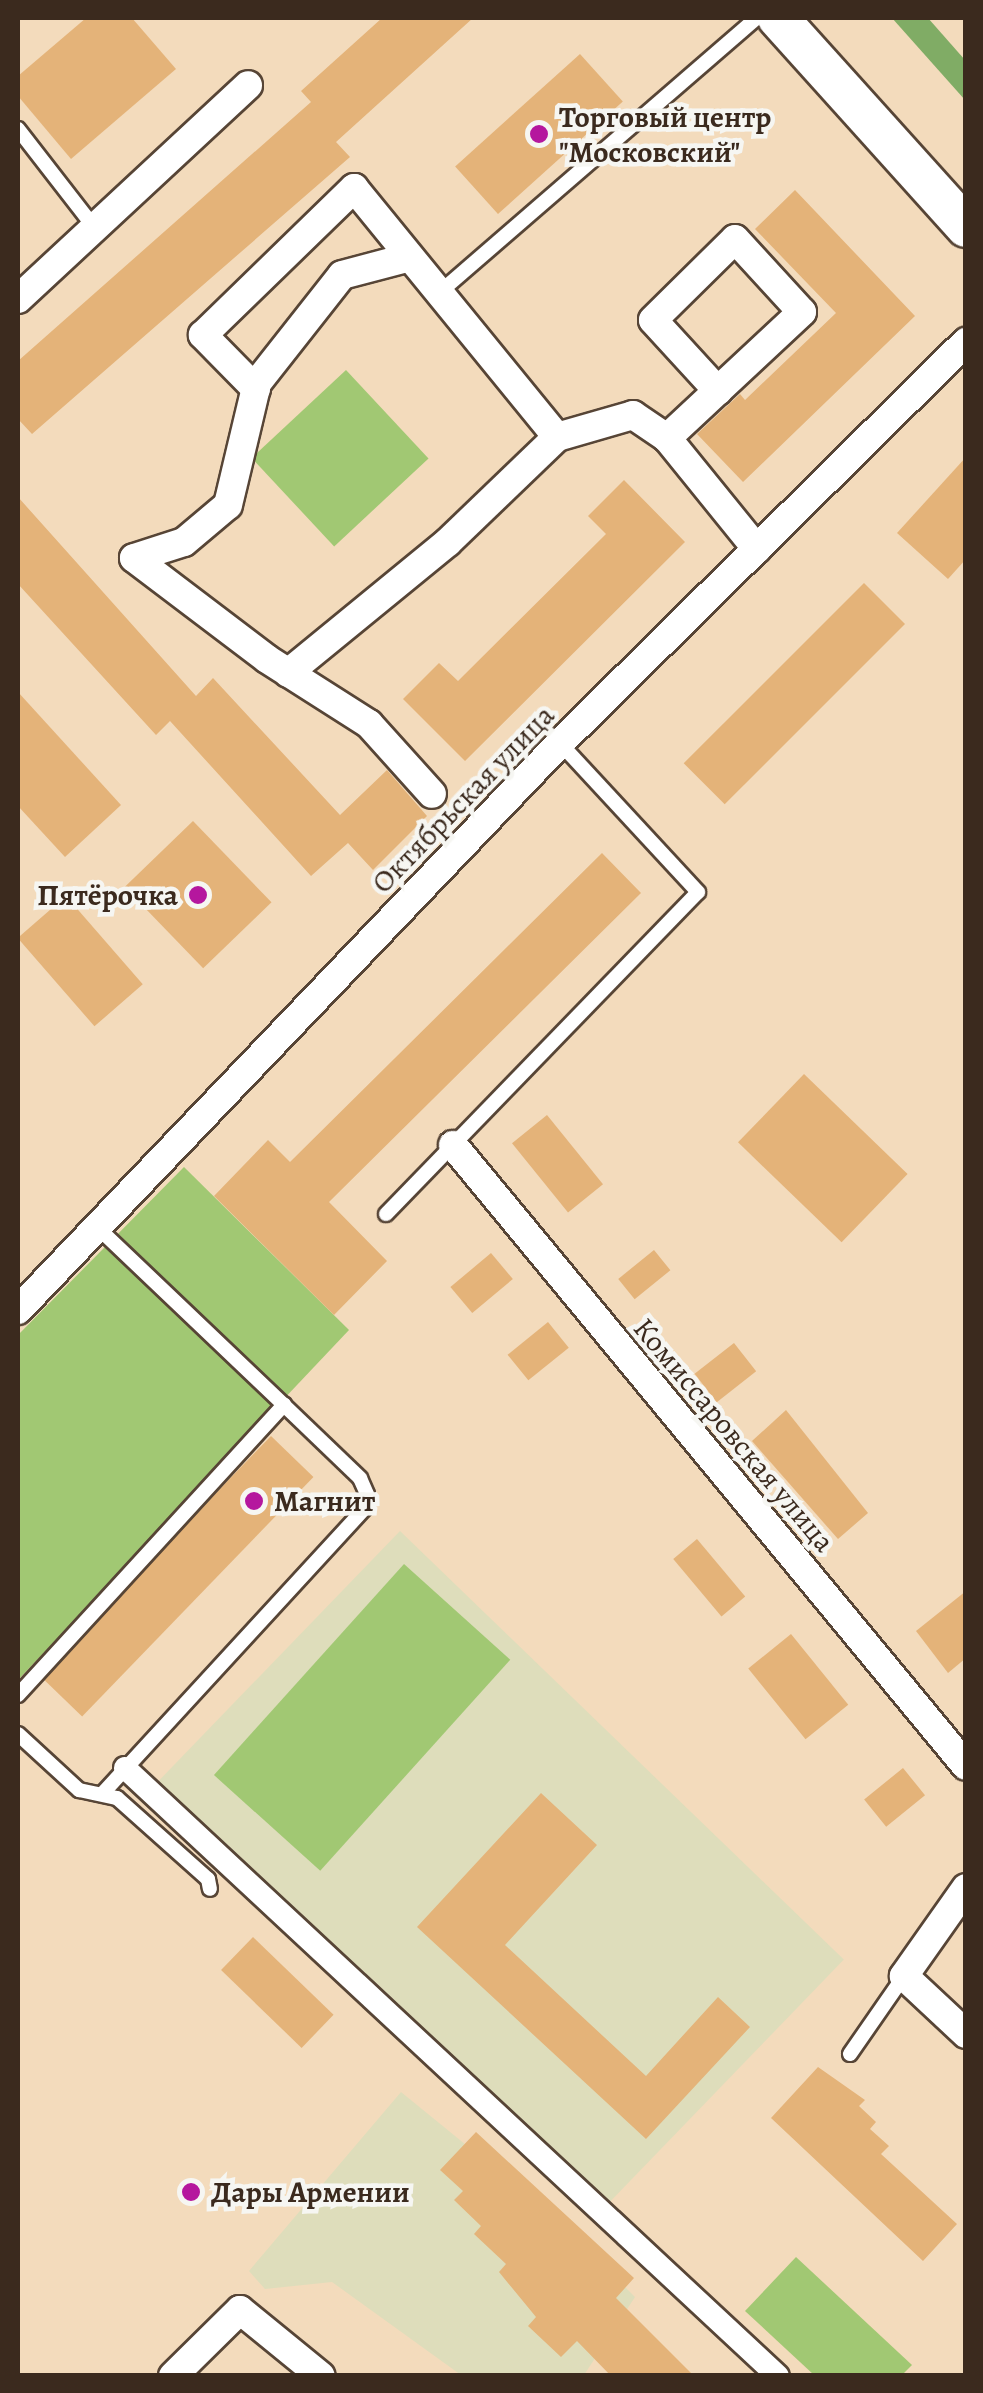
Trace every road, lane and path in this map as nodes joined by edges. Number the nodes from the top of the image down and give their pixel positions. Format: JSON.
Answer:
{"nodes":[{"id":1,"x":756,"y":18,"type":"edge"},
{"id":2,"x":778,"y":18,"type":"edge"},
{"id":3,"x":248,"y":85,"type":"dead end"},
{"id":4,"x":18,"y":129,"type":"edge"},
{"id":5,"x":961,"y":212,"type":"edge"},
{"id":6,"x":94,"y":227,"type":"junction"},
{"id":7,"x":410,"y":257,"type":"junction"},
{"id":8,"x":439,"y":293,"type":"junction"},
{"id":9,"x":18,"y":298,"type":"edge"},
{"id":10,"x":966,"y":342,"type":"edge"},
{"id":11,"x":256,"y":389,"type":"junction"},
{"id":12,"x":718,"y":391,"type":"junction"},
{"id":13,"x":556,"y":437,"type":"junction"},
{"id":14,"x":667,"y":438,"type":"junction"},
{"id":15,"x":756,"y":549,"type":"junction"},
{"id":16,"x":288,"y":673,"type":"junction"},
{"id":17,"x":560,"y":743,"type":"junction"},
{"id":18,"x":432,"y":794,"type":"dead end"},
{"id":19,"x":453,"y":1146,"type":"junction"},
{"id":20,"x":386,"y":1214,"type":"dead end"},
{"id":21,"x":98,"y":1228,"type":"junction"},
{"id":22,"x":18,"y":1310,"type":"edge"},
{"id":23,"x":284,"y":1405,"type":"junction"},
{"id":24,"x":18,"y":1695,"type":"edge"},
{"id":25,"x":18,"y":1734,"type":"edge"},
{"id":26,"x":966,"y":1766,"type":"edge"},
{"id":27,"x":125,"y":1768,"type":"junction"},
{"id":28,"x":103,"y":1793,"type":"junction"},
{"id":29,"x":966,"y":1888,"type":"edge"},
{"id":30,"x":210,"y":1889,"type":"dead end"},
{"id":31,"x":904,"y":1976,"type":"junction"},
{"id":32,"x":966,"y":2034,"type":"edge"},
{"id":33,"x":850,"y":2054,"type":"dead end"},
{"id":34,"x":173,"y":2376,"type":"edge"},
{"id":35,"x":321,"y":2376,"type":"edge"},
{"id":36,"x":778,"y":2376,"type":"edge"}],
"edges":[{"from":1,"to":8,"type":"lane"},
{"from":2,"to":5,"type":"main road"},
{"from":3,"to":6,"type":"street"},
{"from":4,"to":6,"type":"lane"},
{"from":6,"to":9,"type":"street"},
{"from":7,"to":8,"type":"street"},
{"from":7,"to":11,"type":"street"},
{"from":7,"to":11,"type":"street"},
{"from":8,"to":13,"type":"street"},
{"from":10,"to":15,"type":"street","name":"Октябрьская улица"},
{"from":11,"to":16,"type":"street"},
{"from":12,"to":12,"type":"street"},
{"from":12,"to":14,"type":"street"},
{"from":13,"to":14,"type":"street"},
{"from":13,"to":16,"type":"street"},
{"from":14,"to":15,"type":"street"},
{"from":15,"to":17,"type":"street","name":"Октябрьская улица"},
{"from":16,"to":18,"type":"street"},
{"from":17,"to":19,"type":"lane"},
{"from":17,"to":21,"type":"street","name":"Октябрьская улица"},
{"from":19,"to":20,"type":"lane"},
{"from":19,"to":26,"type":"street","name":"Комиссаровская улица"},
{"from":21,"to":22,"type":"street","name":"Октябрьская улица"},
{"from":21,"to":23,"type":"lane"},
{"from":23,"to":24,"type":"lane"},
{"from":23,"to":27,"type":"lane"},
{"from":25,"to":28,"type":"lane"},
{"from":27,"to":28,"type":"lane"},
{"from":27,"to":36,"type":"street"},
{"from":28,"to":30,"type":"lane"},
{"from":29,"to":31,"type":"street"},
{"from":31,"to":32,"type":"street"},
{"from":31,"to":33,"type":"lane"},
{"from":34,"to":35,"type":"street"}]}
